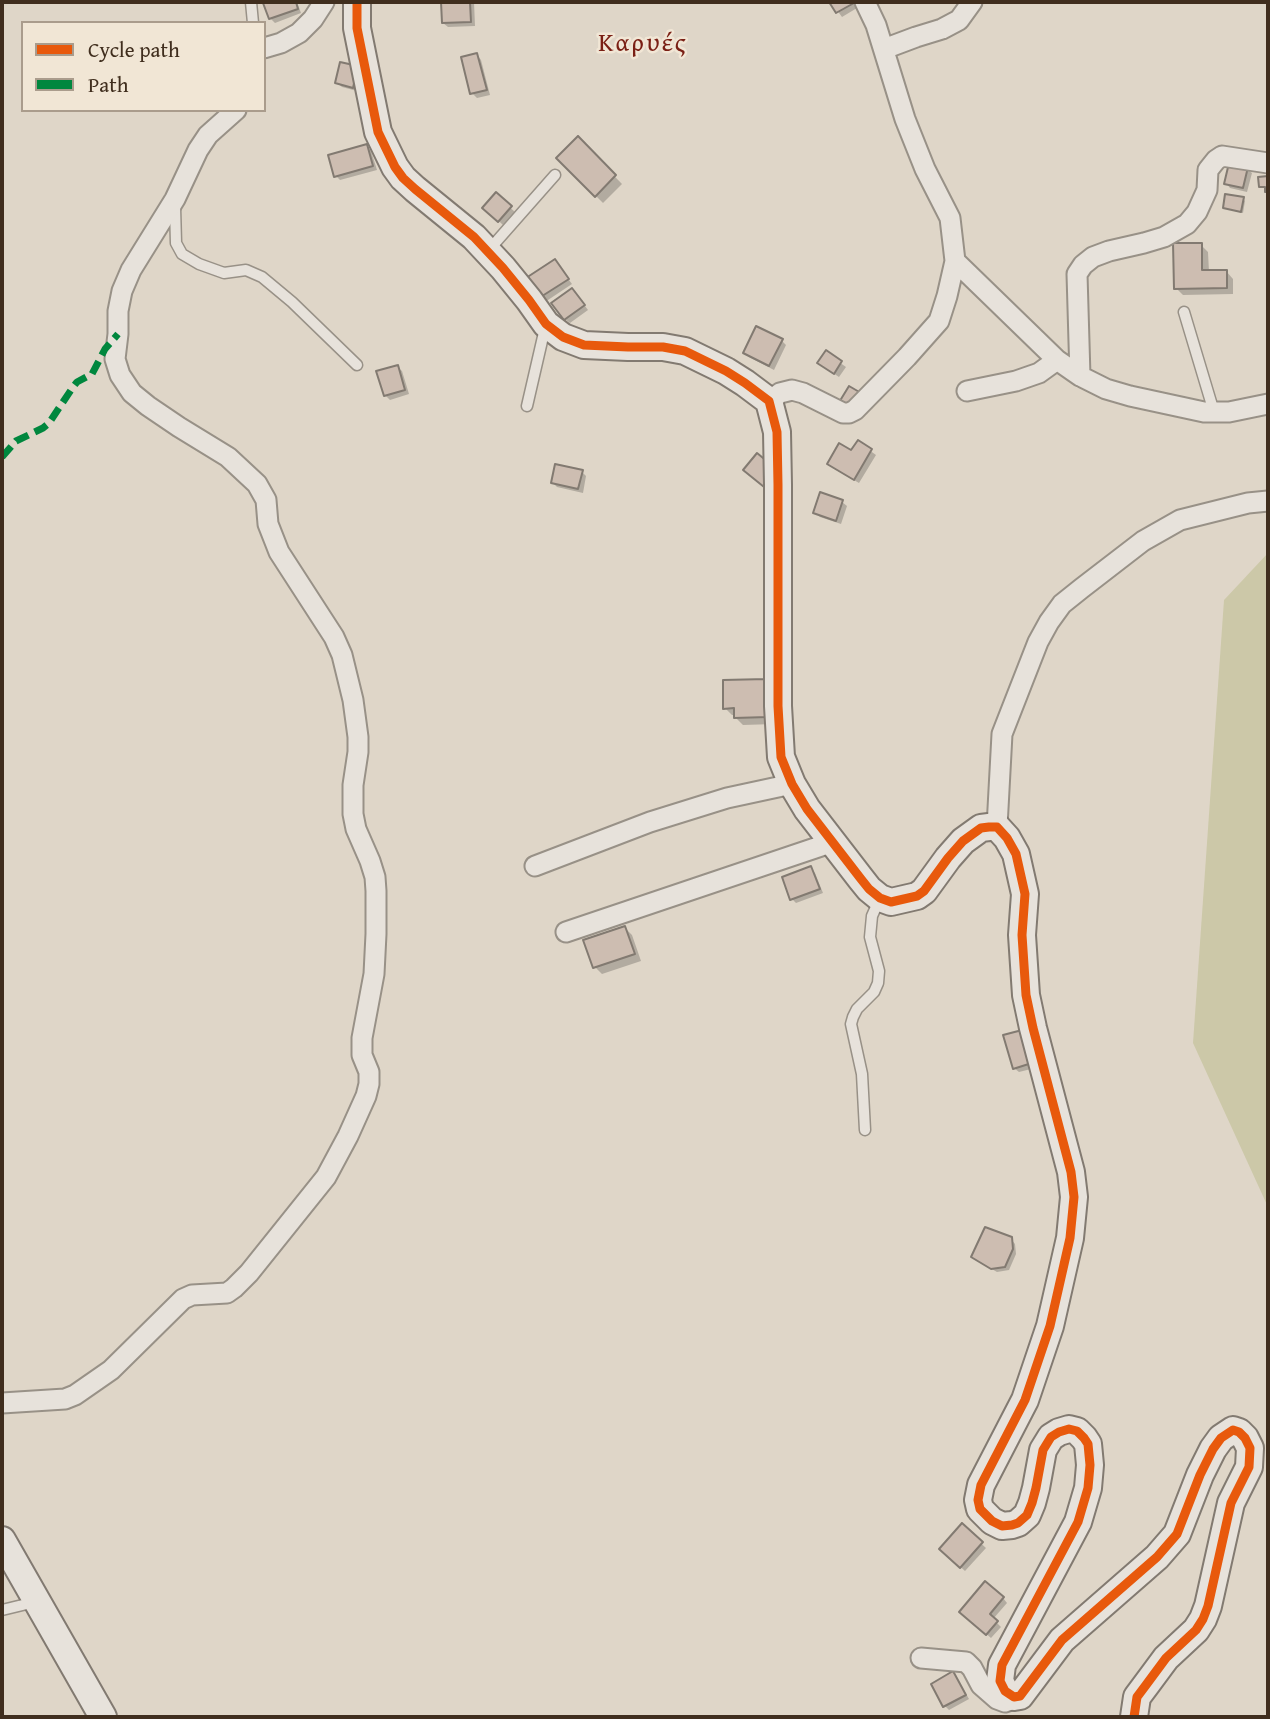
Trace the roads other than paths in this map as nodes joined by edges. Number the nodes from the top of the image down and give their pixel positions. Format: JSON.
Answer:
{"nodes":[{"id":1,"x":251,"y":2,"type":"edge"},
{"id":2,"x":324,"y":2,"type":"edge"},
{"id":3,"x":357,"y":2,"type":"edge"},
{"id":4,"x":865,"y":2,"type":"edge"},
{"id":5,"x":972,"y":2,"type":"edge"},
{"id":6,"x":253,"y":21,"type":"edge"},
{"id":7,"x":266,"y":47,"type":"edge"},
{"id":8,"x":884,"y":49,"type":"junction"},
{"id":9,"x":234,"y":112,"type":"edge"},
{"id":10,"x":1268,"y":163,"type":"edge"},
{"id":11,"x":555,"y":175,"type":"dead end"},
{"id":12,"x":175,"y":199,"type":"junction"},
{"id":13,"x":487,"y":251,"type":"junction"},
{"id":14,"x":955,"y":261,"type":"junction"},
{"id":15,"x":1184,"y":312,"type":"dead end"},
{"id":16,"x":546,"y":324,"type":"junction"},
{"id":17,"x":1057,"y":360,"type":"junction"},
{"id":18,"x":357,"y":365,"type":"dead end"},
{"id":19,"x":1080,"y":376,"type":"junction"},
{"id":20,"x":967,"y":391,"type":"dead end"},
{"id":21,"x":769,"y":401,"type":"junction"},
{"id":22,"x":1268,"y":404,"type":"edge"},
{"id":23,"x":527,"y":406,"type":"dead end"},
{"id":24,"x":1214,"y":413,"type":"junction"},
{"id":25,"x":1268,"y":501,"type":"edge"},
{"id":26,"x":792,"y":784,"type":"junction"},
{"id":27,"x":996,"y":827,"type":"junction"},
{"id":28,"x":833,"y":842,"type":"junction"},
{"id":29,"x":536,"y":866,"type":"dead end"},
{"id":30,"x":880,"y":898,"type":"junction"},
{"id":31,"x":566,"y":932,"type":"dead end"},
{"id":32,"x":865,"y":1130,"type":"dead end"},
{"id":33,"x":2,"y":1404,"type":"edge"},
{"id":34,"x":2,"y":1540,"type":"edge"},
{"id":35,"x":36,"y":1602,"type":"junction"},
{"id":36,"x":2,"y":1610,"type":"edge"},
{"id":37,"x":921,"y":1658,"type":"dead end"},
{"id":38,"x":1014,"y":1697,"type":"junction"},
{"id":39,"x":103,"y":1717,"type":"edge"},
{"id":40,"x":1135,"y":1717,"type":"edge"}],
"edges":[{"from":1,"to":6,"type":"lane"},
{"from":2,"to":7,"type":"street"},
{"from":3,"to":13,"type":"street"},
{"from":4,"to":8,"type":"street"},
{"from":5,"to":8,"type":"street"},
{"from":8,"to":14,"type":"street"},
{"from":9,"to":12,"type":"street"},
{"from":10,"to":19,"type":"street"},
{"from":11,"to":13,"type":"lane"},
{"from":12,"to":18,"type":"lane"},
{"from":12,"to":33,"type":"street"},
{"from":13,"to":16,"type":"street"},
{"from":14,"to":17,"type":"street"},
{"from":14,"to":21,"type":"street"},
{"from":15,"to":24,"type":"lane"},
{"from":16,"to":21,"type":"street"},
{"from":16,"to":23,"type":"lane"},
{"from":17,"to":19,"type":"street"},
{"from":17,"to":20,"type":"street"},
{"from":19,"to":24,"type":"street"},
{"from":21,"to":26,"type":"street"},
{"from":22,"to":24,"type":"street"},
{"from":25,"to":27,"type":"street"},
{"from":26,"to":28,"type":"street"},
{"from":26,"to":29,"type":"street"},
{"from":27,"to":30,"type":"street"},
{"from":27,"to":38,"type":"street"},
{"from":28,"to":30,"type":"street"},
{"from":28,"to":31,"type":"street"},
{"from":30,"to":32,"type":"lane"},
{"from":34,"to":35,"type":"street"},
{"from":35,"to":36,"type":"lane"},
{"from":35,"to":39,"type":"street"},
{"from":37,"to":38,"type":"street"},
{"from":38,"to":40,"type":"street"}]}
